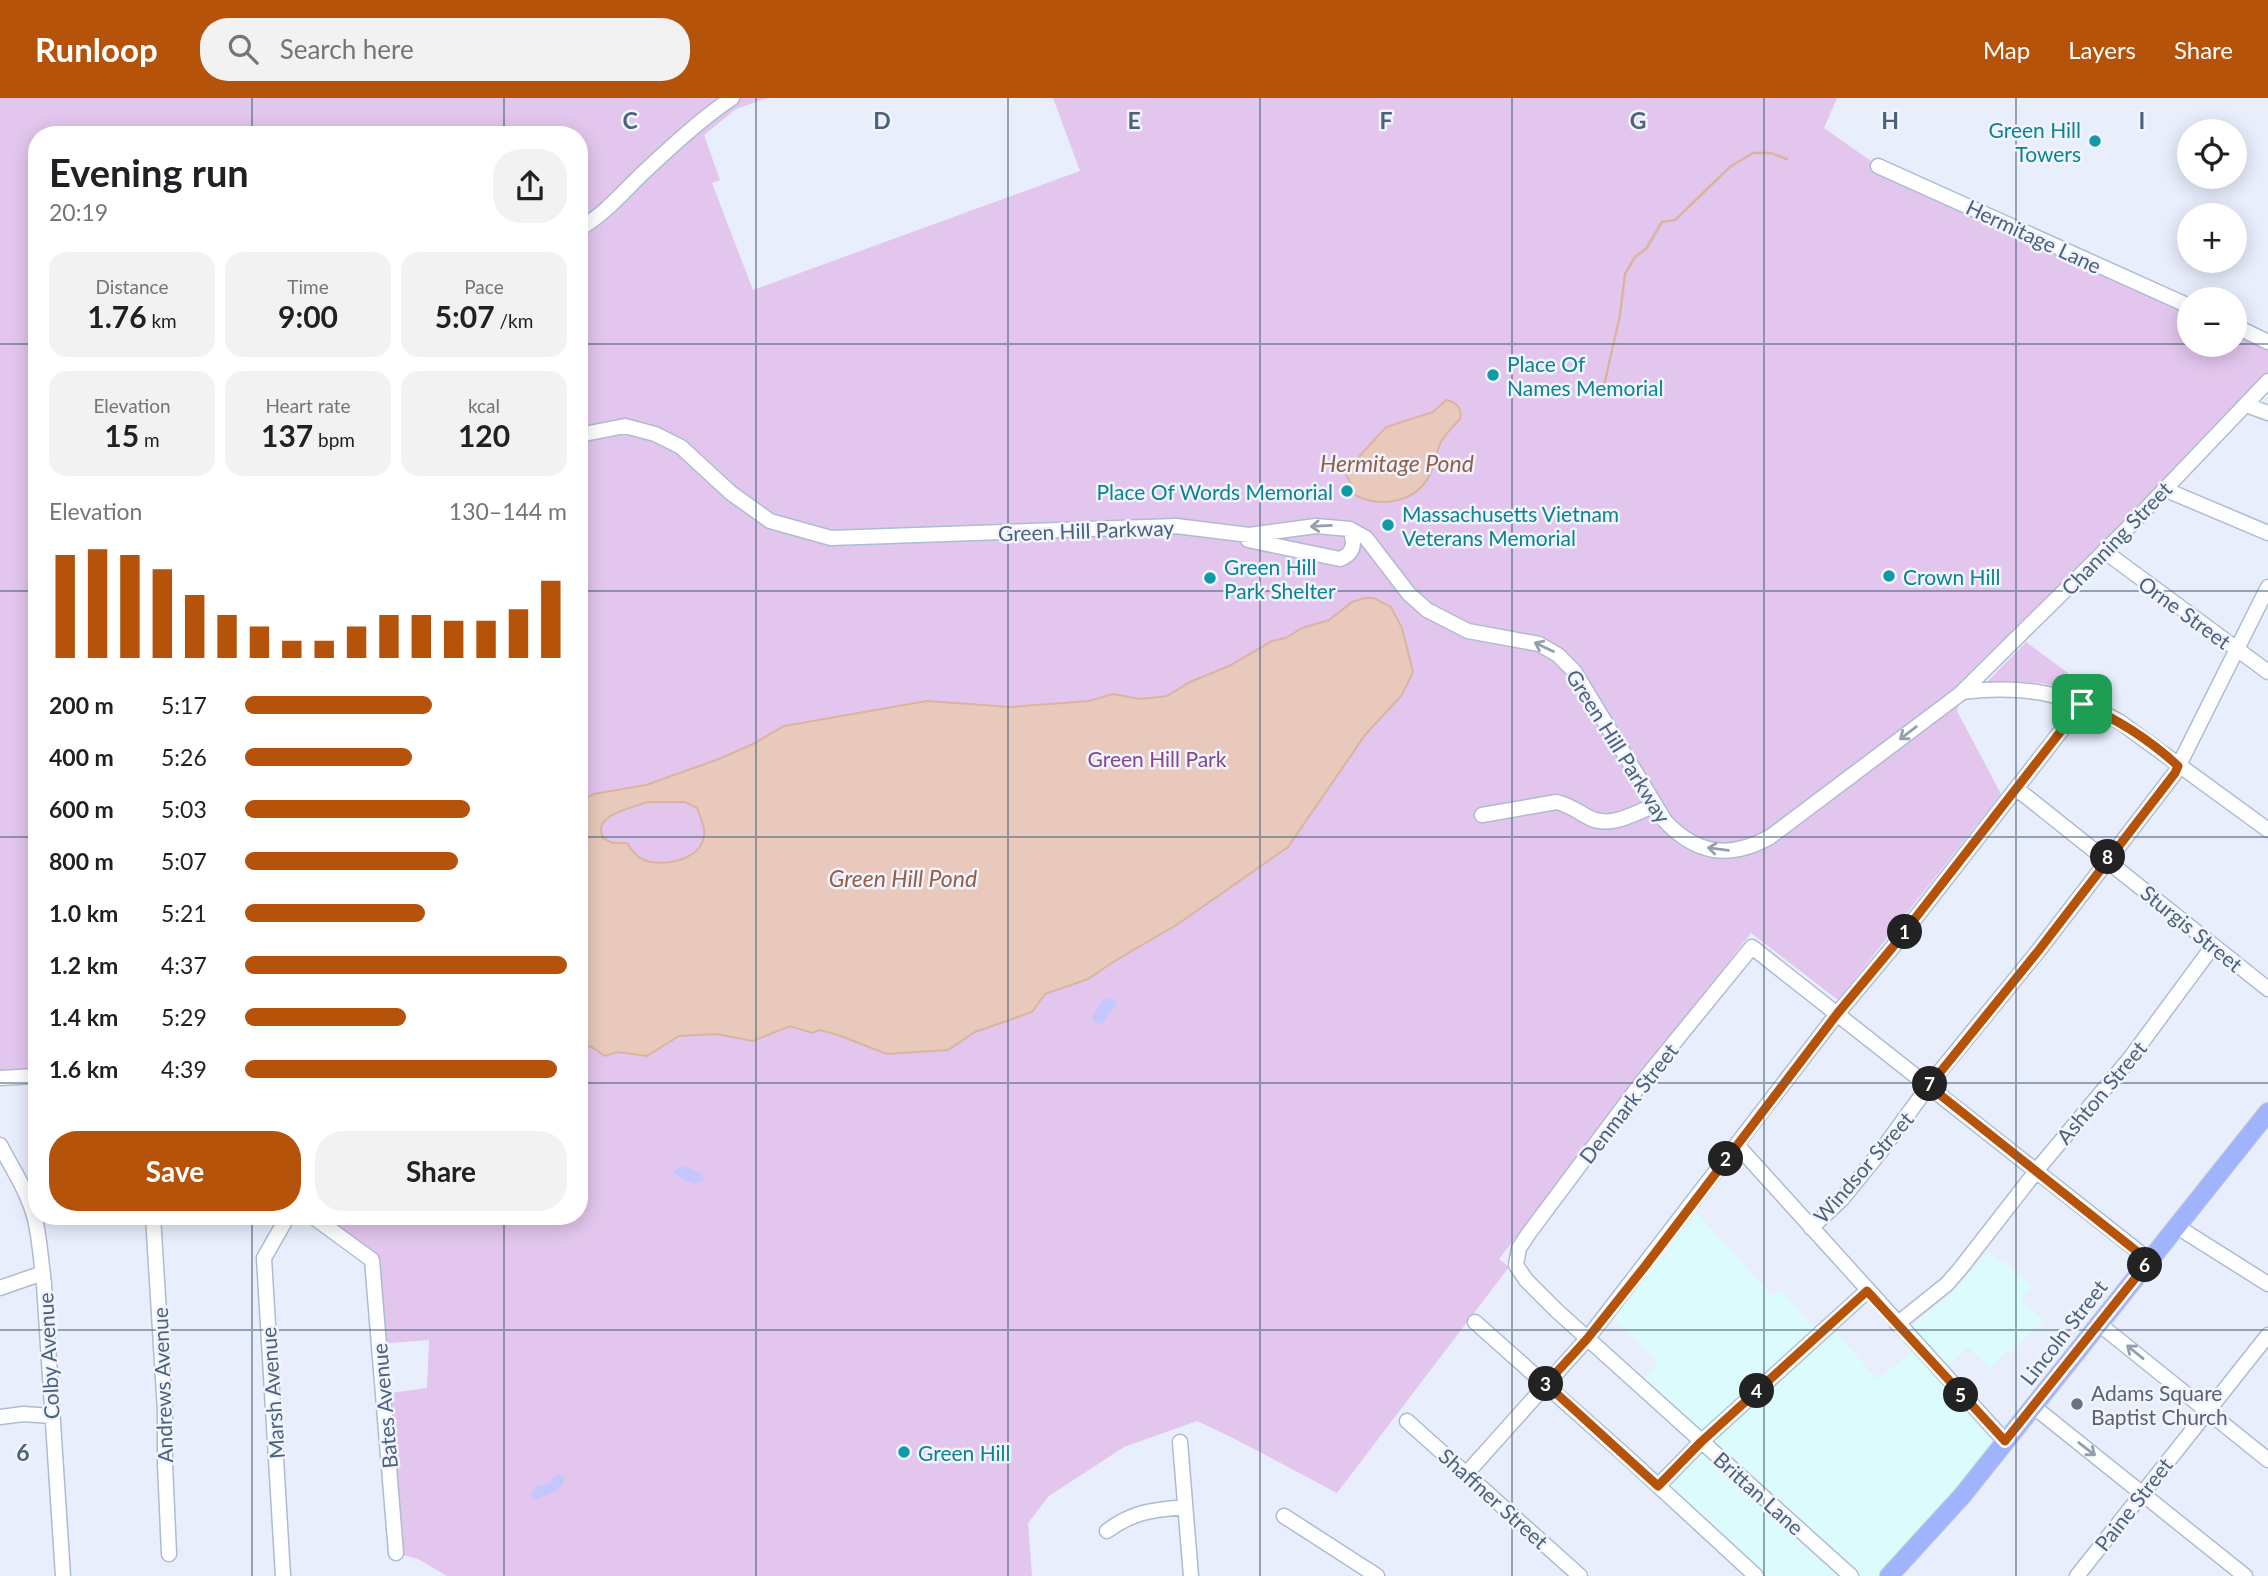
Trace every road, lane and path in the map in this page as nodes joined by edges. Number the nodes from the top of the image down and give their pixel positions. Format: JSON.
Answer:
{"nodes":[{"id":1,"x":732,"y":98,"type":"edge"},
{"id":2,"x":1878,"y":166,"type":"dead end"},
{"id":3,"x":588,"y":223,"type":"edge"},
{"id":4,"x":2177,"y":301,"type":"edge"},
{"id":5,"x":2247,"y":332,"type":"edge"},
{"id":6,"x":2268,"y":342,"type":"edge"},
{"id":7,"x":2268,"y":380,"type":"edge"},
{"id":8,"x":2246,"y":405,"type":"junction"},
{"id":9,"x":2268,"y":413,"type":"edge"},
{"id":10,"x":588,"y":433,"type":"edge"},
{"id":11,"x":2164,"y":489,"type":"junction"},
{"id":12,"x":1350,"y":529,"type":"junction"},
{"id":13,"x":1223,"y":533,"type":"junction"},
{"id":14,"x":2268,"y":533,"type":"edge"},
{"id":15,"x":2104,"y":551,"type":"junction"},
{"id":16,"x":2268,"y":587,"type":"edge"},
{"id":17,"x":2236,"y":649,"type":"junction"},
{"id":18,"x":2268,"y":672,"type":"edge"},
{"id":19,"x":1962,"y":692,"type":"junction"},
{"id":20,"x":2082,"y":704,"type":"junction"},
{"id":21,"x":2178,"y":766,"type":"junction"},
{"id":22,"x":2017,"y":789,"type":"junction"},
{"id":23,"x":1653,"y":806,"type":"junction"},
{"id":24,"x":1482,"y":815,"type":"dead end"},
{"id":25,"x":2268,"y":830,"type":"edge"},
{"id":26,"x":2106,"y":860,"type":"junction"},
{"id":27,"x":2213,"y":946,"type":"junction"},
{"id":28,"x":2268,"y":989,"type":"edge"},
{"id":29,"x":1837,"y":1014,"type":"junction"},
{"id":30,"x":28,"y":1076,"type":"edge"},
{"id":31,"x":0,"y":1078,"type":"edge"},
{"id":32,"x":1929,"y":1086,"type":"junction"},
{"id":33,"x":2268,"y":1112,"type":"edge"},
{"id":34,"x":0,"y":1144,"type":"edge"},
{"id":35,"x":1737,"y":1145,"type":"junction"},
{"id":36,"x":5,"y":1166,"type":"edge"},
{"id":37,"x":2037,"y":1170,"type":"junction"},
{"id":38,"x":28,"y":1199,"type":"edge"},
{"id":39,"x":36,"y":1225,"type":"edge"},
{"id":40,"x":154,"y":1225,"type":"edge"},
{"id":41,"x":283,"y":1225,"type":"edge"},
{"id":42,"x":324,"y":1225,"type":"edge"},
{"id":43,"x":2176,"y":1226,"type":"junction"},
{"id":44,"x":1811,"y":1228,"type":"junction"},
{"id":45,"x":2149,"y":1261,"type":"junction"},
{"id":46,"x":1516,"y":1265,"type":"joint"},
{"id":47,"x":43,"y":1273,"type":"junction"},
{"id":48,"x":2268,"y":1284,"type":"edge"},
{"id":49,"x":0,"y":1288,"type":"edge"},
{"id":50,"x":1867,"y":1291,"type":"junction"},
{"id":51,"x":1475,"y":1322,"type":"dead end"},
{"id":52,"x":1897,"y":1324,"type":"junction"},
{"id":53,"x":2099,"y":1324,"type":"junction"},
{"id":54,"x":2268,"y":1335,"type":"edge"},
{"id":55,"x":1587,"y":1339,"type":"junction"},
{"id":56,"x":1546,"y":1384,"type":"junction"},
{"id":57,"x":2034,"y":1407,"type":"junction"},
{"id":58,"x":2207,"y":1410,"type":"junction"},
{"id":59,"x":52,"y":1416,"type":"junction"},
{"id":60,"x":0,"y":1418,"type":"edge"},
{"id":61,"x":1407,"y":1421,"type":"dead end"},
{"id":62,"x":2005,"y":1441,"type":"junction"},
{"id":63,"x":1180,"y":1442,"type":"dead end"},
{"id":64,"x":1701,"y":1442,"type":"junction"},
{"id":65,"x":2268,"y":1460,"type":"edge"},
{"id":66,"x":1467,"y":1473,"type":"junction"},
{"id":67,"x":1658,"y":1486,"type":"junction"},
{"id":68,"x":2142,"y":1493,"type":"junction"},
{"id":69,"x":1185,"y":1507,"type":"junction"},
{"id":70,"x":1284,"y":1516,"type":"dead end"},
{"id":71,"x":1107,"y":1531,"type":"dead end"},
{"id":72,"x":397,"y":1553,"type":"dead end"},
{"id":73,"x":169,"y":1554,"type":"dead end"},
{"id":74,"x":63,"y":1576,"type":"edge"},
{"id":75,"x":283,"y":1576,"type":"edge"},
{"id":76,"x":1191,"y":1576,"type":"edge"},
{"id":77,"x":1377,"y":1576,"type":"edge"},
{"id":78,"x":1580,"y":1576,"type":"edge"},
{"id":79,"x":1756,"y":1576,"type":"edge"},
{"id":80,"x":1851,"y":1576,"type":"edge"},
{"id":81,"x":1889,"y":1576,"type":"edge"},
{"id":82,"x":2077,"y":1576,"type":"edge"},
{"id":83,"x":2245,"y":1576,"type":"edge"}],
"edges":[{"from":1,"to":3,"type":"street"},
{"from":2,"to":4,"type":"street","name":"Hermitage Lane"},
{"from":5,"to":6,"type":"street"},
{"from":7,"to":8,"type":"street","name":"Channing Street"},
{"from":8,"to":9,"type":"street"},
{"from":8,"to":11,"type":"street","name":"Channing Street"},
{"from":10,"to":13,"type":"street","name":"Green Hill Parkway"},
{"from":11,"to":14,"type":"street"},
{"from":11,"to":15,"type":"street","name":"Channing Street"},
{"from":12,"to":13,"type":"street","name":"Green Hill Parkway","one_way":true},
{"from":12,"to":13,"type":"street"},
{"from":23,"to":12,"type":"street","name":"Green Hill Parkway","one_way":true},
{"from":15,"to":17,"type":"street","name":"Orne Street"},
{"from":15,"to":19,"type":"street","name":"Channing Street"},
{"from":16,"to":17,"type":"street","name":"Windsor Street"},
{"from":17,"to":18,"type":"street","name":"Orne Street"},
{"from":17,"to":21,"type":"street","name":"Windsor Street"},
{"from":19,"to":20,"type":"street"},
{"from":19,"to":23,"type":"street","name":"Green Hill Parkway","one_way":true},
{"from":20,"to":21,"type":"street"},
{"from":20,"to":22,"type":"street"},
{"from":21,"to":25,"type":"street"},
{"from":21,"to":26,"type":"street","name":"Windsor Street"},
{"from":22,"to":26,"type":"street","name":"Sturgis Street"},
{"from":22,"to":29,"type":"street"},
{"from":23,"to":24,"type":"street"},
{"from":26,"to":27,"type":"street","name":"Sturgis Street"},
{"from":26,"to":32,"type":"street","name":"Windsor Street"},
{"from":27,"to":28,"type":"street","name":"Sturgis Street"},
{"from":27,"to":37,"type":"street","name":"Ashton Street"},
{"from":29,"to":32,"type":"street"},
{"from":29,"to":35,"type":"street"},
{"from":29,"to":46,"type":"street","name":"Denmark Street"},
{"from":30,"to":31,"type":"street"},
{"from":32,"to":37,"type":"street"},
{"from":32,"to":44,"type":"street","name":"Windsor Street"},
{"from":33,"to":43,"type":"main road","name":"Lincoln Street"},
{"from":34,"to":36,"type":"street","name":"Colby Avenue"},
{"from":35,"to":44,"type":"street"},
{"from":35,"to":55,"type":"street"},
{"from":36,"to":38,"type":"street","name":"Colby Avenue"},
{"from":37,"to":45,"type":"street"},
{"from":37,"to":52,"type":"street","name":"Ashton Street"},
{"from":39,"to":47,"type":"street","name":"Colby Avenue"},
{"from":40,"to":73,"type":"street","name":"Andrews Avenue"},
{"from":41,"to":75,"type":"street","name":"Marsh Avenue"},
{"from":42,"to":72,"type":"street","name":"Bates Avenue"},
{"from":43,"to":45,"type":"main road","name":"Lincoln Street"},
{"from":43,"to":48,"type":"street"},
{"from":44,"to":50,"type":"street"},
{"from":45,"to":53,"type":"main road","name":"Lincoln Street"},
{"from":46,"to":55,"type":"street","name":"Brittan Lane"},
{"from":47,"to":49,"type":"street"},
{"from":47,"to":59,"type":"street","name":"Colby Avenue"},
{"from":50,"to":52,"type":"street"},
{"from":50,"to":64,"type":"street"},
{"from":51,"to":56,"type":"street"},
{"from":52,"to":62,"type":"street"},
{"from":53,"to":57,"type":"main road","name":"Lincoln Street"},
{"from":58,"to":53,"type":"street","one_way":true},
{"from":54,"to":58,"type":"street","name":"Paine Street"},
{"from":55,"to":56,"type":"street"},
{"from":55,"to":64,"type":"street","name":"Brittan Lane"},
{"from":56,"to":66,"type":"street"},
{"from":56,"to":67,"type":"street"},
{"from":57,"to":62,"type":"main road","name":"Lincoln Street"},
{"from":57,"to":68,"type":"street","one_way":true},
{"from":58,"to":65,"type":"street"},
{"from":58,"to":68,"type":"street","name":"Paine Street"},
{"from":59,"to":60,"type":"street"},
{"from":59,"to":74,"type":"street","name":"Colby Avenue"},
{"from":61,"to":66,"type":"street","name":"Shaffner Street"},
{"from":62,"to":81,"type":"main road","name":"Lincoln Street"},
{"from":63,"to":69,"type":"street"},
{"from":64,"to":67,"type":"street"},
{"from":64,"to":80,"type":"street","name":"Brittan Lane"},
{"from":66,"to":78,"type":"street","name":"Shaffner Street"},
{"from":67,"to":79,"type":"street"},
{"from":68,"to":82,"type":"street","name":"Paine Street"},
{"from":68,"to":83,"type":"street"},
{"from":69,"to":71,"type":"street"},
{"from":69,"to":76,"type":"street"},
{"from":70,"to":77,"type":"street"}]}
